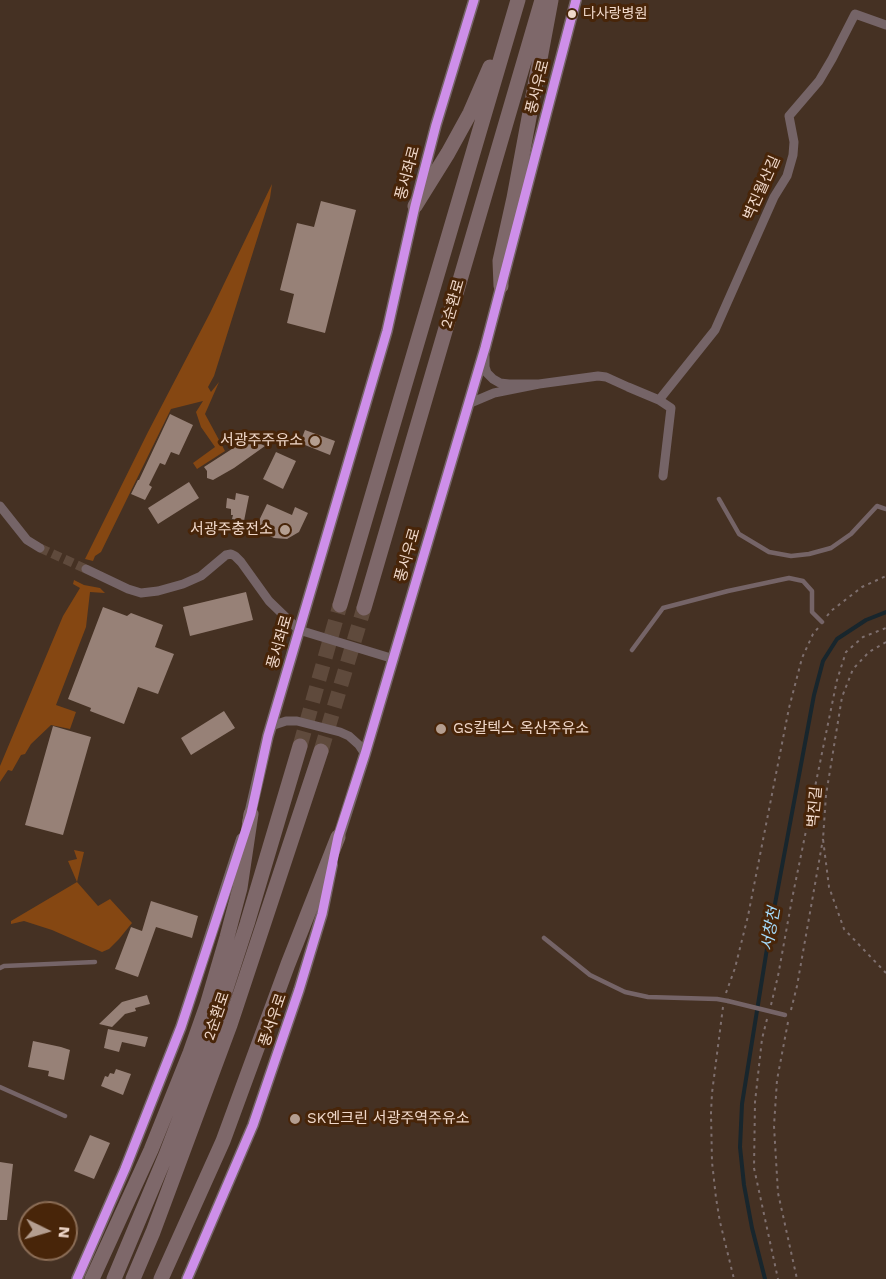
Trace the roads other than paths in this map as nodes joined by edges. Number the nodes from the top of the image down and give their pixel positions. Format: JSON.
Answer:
{"nodes":[{"id":1,"x":474,"y":0,"type":"edge"},
{"id":2,"x":542,"y":0,"type":"edge"},
{"id":3,"x":551,"y":0,"type":"edge"},
{"id":4,"x":576,"y":0,"type":"edge"},
{"id":5,"x":517,"y":4,"type":"edge"},
{"id":6,"x":886,"y":25,"type":"edge"},
{"id":7,"x":415,"y":206,"type":"junction"},
{"id":8,"x":501,"y":286,"type":"junction"},
{"id":9,"x":485,"y":348,"type":"junction"},
{"id":10,"x":539,"y":384,"type":"junction"},
{"id":11,"x":659,"y":400,"type":"junction"},
{"id":12,"x":468,"y":404,"type":"junction"},
{"id":13,"x":663,"y":476,"type":"dead end"},
{"id":14,"x":719,"y":499,"type":"dead end"},
{"id":15,"x":0,"y":506,"type":"edge"},
{"id":16,"x":886,"y":509,"type":"edge"},
{"id":17,"x":40,"y":548,"type":"tunnel mouth"},
{"id":18,"x":86,"y":569,"type":"tunnel mouth"},
{"id":19,"x":340,"y":605,"type":"tunnel mouth"},
{"id":20,"x":364,"y":608,"type":"tunnel mouth"},
{"id":21,"x":822,"y":622,"type":"road end"},
{"id":22,"x":299,"y":630,"type":"junction"},
{"id":23,"x":632,"y":650,"type":"dead end"},
{"id":24,"x":394,"y":659,"type":"junction"},
{"id":25,"x":271,"y":726,"type":"junction"},
{"id":26,"x":300,"y":746,"type":"tunnel mouth"},
{"id":27,"x":321,"y":751,"type":"tunnel mouth"},
{"id":28,"x":365,"y":754,"type":"junction"},
{"id":29,"x":251,"y":814,"type":"junction"},
{"id":30,"x":338,"y":837,"type":"junction"},
{"id":31,"x":544,"y":938,"type":"dead end"},
{"id":32,"x":95,"y":962,"type":"dead end"},
{"id":33,"x":0,"y":968,"type":"edge"},
{"id":34,"x":787,"y":1016,"type":"road end"},
{"id":35,"x":0,"y":1087,"type":"edge"},
{"id":36,"x":65,"y":1116,"type":"dead end"},
{"id":37,"x":77,"y":1279,"type":"edge"},
{"id":38,"x":92,"y":1279,"type":"edge"},
{"id":39,"x":114,"y":1279,"type":"edge"},
{"id":40,"x":133,"y":1279,"type":"edge"},
{"id":41,"x":161,"y":1279,"type":"edge"},
{"id":42,"x":187,"y":1279,"type":"edge"}],
"edges":[{"from":1,"to":7,"type":"street","name":"풍서좌로"},
{"from":2,"to":20,"type":"highway","name":"2순환로"},
{"from":3,"to":8,"type":"highway"},
{"from":4,"to":8,"type":"street","name":"풍서우로"},
{"from":5,"to":7,"type":"highway"},
{"from":5,"to":19,"type":"highway","name":"2순환로"},
{"from":6,"to":11,"type":"street","name":"벽진월산길"},
{"from":7,"to":22,"type":"street","name":"풍서좌로"},
{"from":8,"to":9,"type":"street","name":"풍서우로"},
{"from":9,"to":10,"type":"street"},
{"from":9,"to":12,"type":"street","name":"풍서우로"},
{"from":10,"to":11,"type":"street"},
{"from":10,"to":12,"type":"street"},
{"from":11,"to":13,"type":"street"},
{"from":12,"to":24,"type":"street","name":"풍서우로"},
{"from":14,"to":16,"type":"lane"},
{"from":15,"to":17,"type":"street"},
{"from":18,"to":22,"type":"street"},
{"from":21,"to":23,"type":"lane"},
{"from":22,"to":24,"type":"street"},
{"from":22,"to":25,"type":"street","name":"풍서좌로"},
{"from":24,"to":28,"type":"street","name":"풍서우로"},
{"from":25,"to":28,"type":"street"},
{"from":25,"to":29,"type":"street","name":"풍서좌로"},
{"from":26,"to":39,"type":"highway","name":"2순환로"},
{"from":27,"to":40,"type":"highway","name":"2순환로"},
{"from":28,"to":30,"type":"street","name":"풍서우로"},
{"from":29,"to":37,"type":"street","name":"풍서좌로"},
{"from":29,"to":38,"type":"highway"},
{"from":30,"to":41,"type":"highway"},
{"from":30,"to":42,"type":"street","name":"풍서우로"},
{"from":31,"to":34,"type":"lane","bridge":true},
{"from":32,"to":33,"type":"lane"},
{"from":35,"to":36,"type":"lane"}]}
